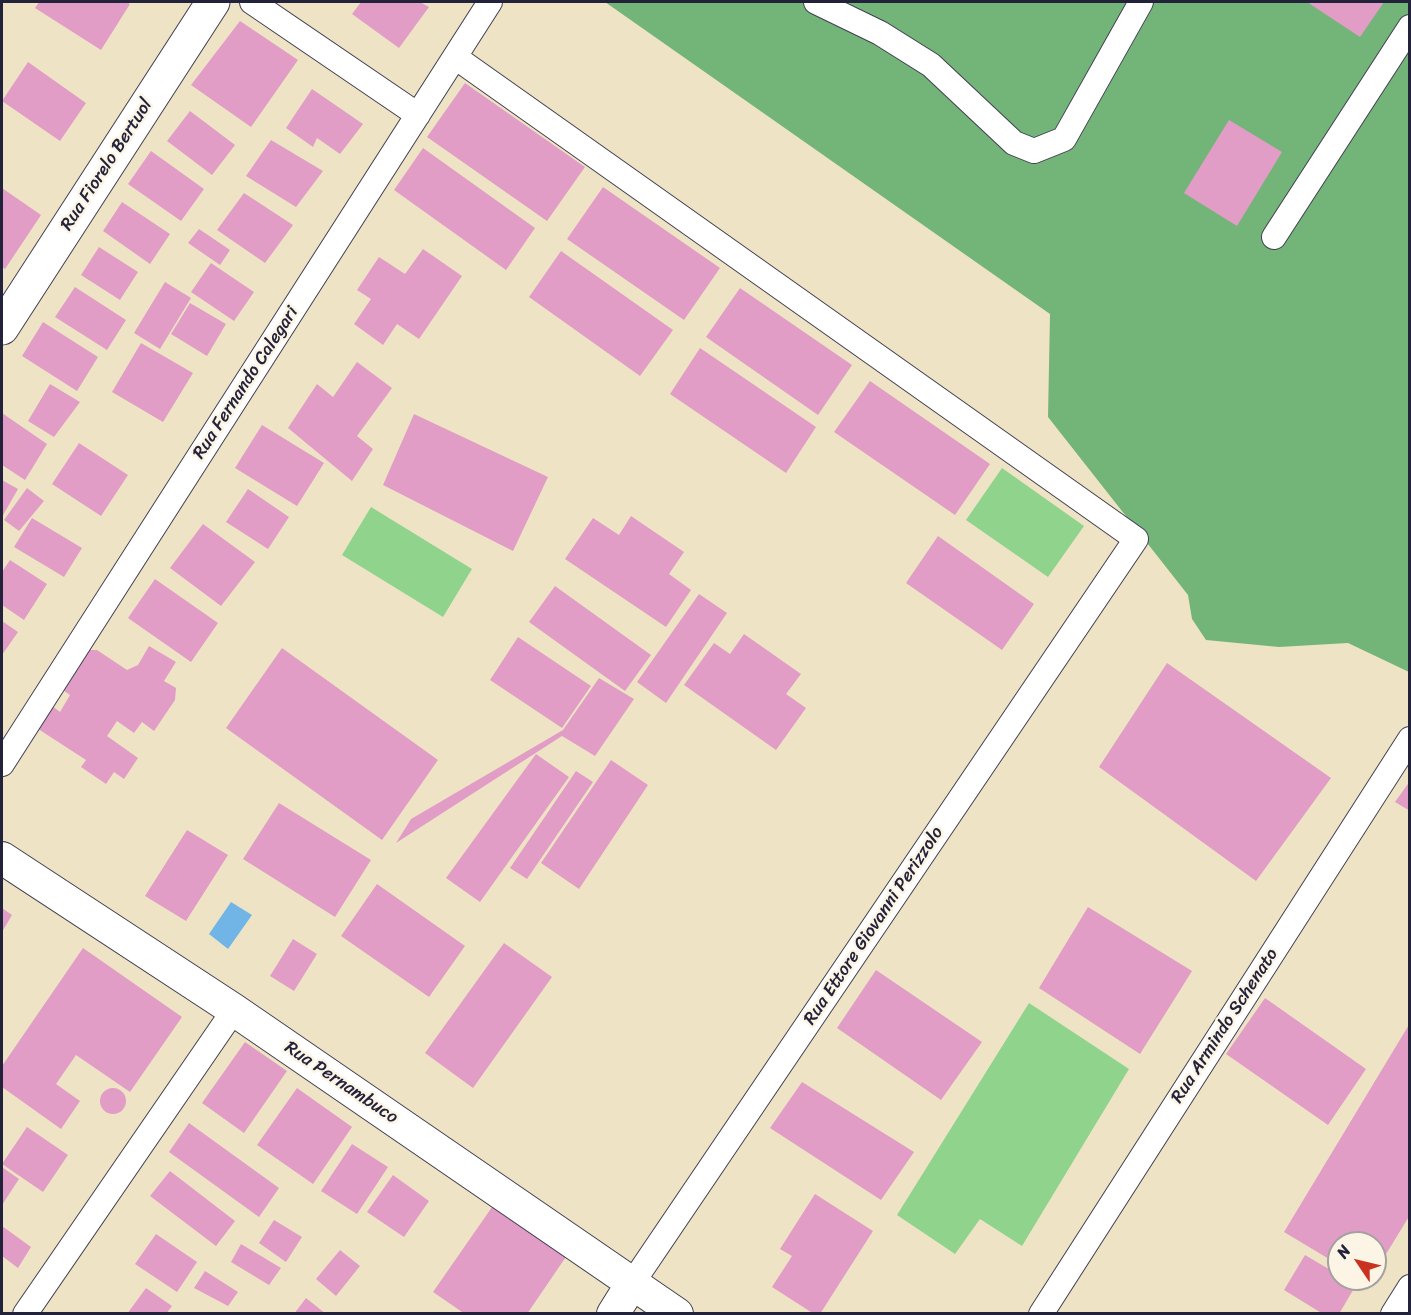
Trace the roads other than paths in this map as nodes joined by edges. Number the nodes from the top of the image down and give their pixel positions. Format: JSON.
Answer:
{"nodes":[{"id":1,"x":213,"y":2,"type":"edge"},
{"id":2,"x":252,"y":2,"type":"edge"},
{"id":3,"x":490,"y":2,"type":"edge"},
{"id":4,"x":816,"y":2,"type":"edge"},
{"id":5,"x":1141,"y":2,"type":"edge"},
{"id":6,"x":1410,"y":27,"type":"edge"},
{"id":7,"x":455,"y":57,"type":"junction"},
{"id":8,"x":418,"y":115,"type":"junction"},
{"id":9,"x":1274,"y":237,"type":"dead end"},
{"id":10,"x":2,"y":327,"type":"edge"},
{"id":11,"x":1410,"y":739,"type":"edge"},
{"id":12,"x":2,"y":764,"type":"edge"},
{"id":13,"x":2,"y":858,"type":"edge"},
{"id":14,"x":234,"y":1010,"type":"junction"},
{"id":15,"x":633,"y":1282,"type":"junction"},
{"id":16,"x":1410,"y":1287,"type":"edge"},
{"id":17,"x":25,"y":1314,"type":"edge"},
{"id":18,"x":613,"y":1314,"type":"edge"},
{"id":19,"x":677,"y":1314,"type":"edge"},
{"id":20,"x":1041,"y":1314,"type":"edge"},
{"id":21,"x":1393,"y":1314,"type":"edge"}],
"edges":[{"from":1,"to":10,"type":"main road","name":"Rua Fiorelo Bertuol"},
{"from":2,"to":8,"type":"street"},
{"from":3,"to":7,"type":"street","name":"Rua Fernando Calegari"},
{"from":4,"to":5,"type":"street"},
{"from":6,"to":9,"type":"street"},
{"from":7,"to":8,"type":"street","name":"Rua Fernando Calegari"},
{"from":7,"to":15,"type":"street","name":"Rua Ettore Giovanni Perizzolo"},
{"from":8,"to":12,"type":"street","name":"Rua Fernando Calegari"},
{"from":11,"to":20,"type":"street","name":"Rua Armindo Schenato"},
{"from":13,"to":14,"type":"street","name":"Rua Pernambuco"},
{"from":14,"to":15,"type":"street","name":"Rua Pernambuco"},
{"from":14,"to":17,"type":"street"},
{"from":15,"to":18,"type":"street","name":"Rua Ettore Giovanni Perizzolo"},
{"from":15,"to":19,"type":"street","name":"Rua Pernambuco"},
{"from":16,"to":21,"type":"street"}]}
